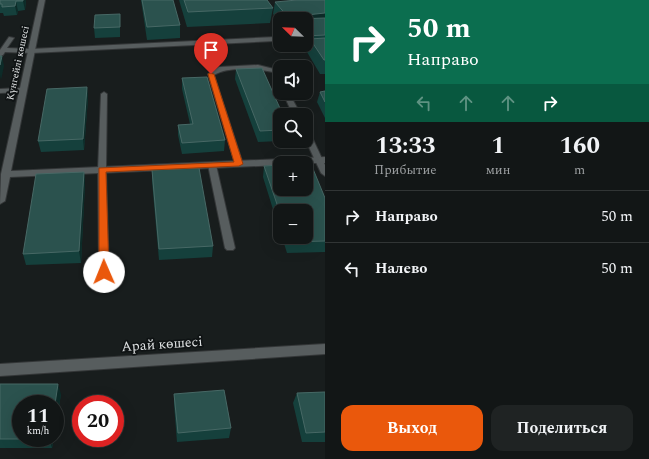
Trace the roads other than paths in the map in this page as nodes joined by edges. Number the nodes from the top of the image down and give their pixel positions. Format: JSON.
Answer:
{"nodes":[{"id":1,"x":42,"y":0,"type":"edge"},
{"id":2,"x":11,"y":38,"type":"dead end"},
{"id":3,"x":273,"y":39,"type":"edge"},
{"id":4,"x":31,"y":51,"type":"junction"},
{"id":5,"x":2,"y":53,"type":"edge"},
{"id":6,"x":273,"y":70,"type":"edge"},
{"id":7,"x":23,"y":90,"type":"junction"},
{"id":8,"x":0,"y":91,"type":"edge"},
{"id":9,"x":104,"y":94,"type":"dead end"},
{"id":10,"x":313,"y":145,"type":"edge"},
{"id":11,"x":322,"y":160,"type":"edge"},
{"id":12,"x":239,"y":164,"type":"junction"},
{"id":13,"x":212,"y":165,"type":"junction"},
{"id":14,"x":102,"y":170,"type":"junction"},
{"id":15,"x":325,"y":172,"type":"edge"},
{"id":16,"x":5,"y":174,"type":"junction"},
{"id":17,"x":0,"y":201,"type":"edge"},
{"id":18,"x":230,"y":248,"type":"dead end"},
{"id":19,"x":104,"y":272,"type":"dead end"},
{"id":20,"x":325,"y":349,"type":"edge"},
{"id":21,"x":0,"y":370,"type":"edge"}],
"edges":[{"from":1,"to":4,"type":"street","name":"Күнгейлі көшесі"},
{"from":2,"to":5,"type":"lane"},
{"from":3,"to":4,"type":"lane"},
{"from":4,"to":5,"type":"lane"},
{"from":4,"to":7,"type":"street","name":"Күнгейлі көшесі"},
{"from":6,"to":12,"type":"lane"},
{"from":7,"to":8,"type":"street"},
{"from":7,"to":16,"type":"street","name":"Күнгейлі көшесі"},
{"from":9,"to":14,"type":"lane"},
{"from":10,"to":11,"type":"lane"},
{"from":11,"to":12,"type":"street"},
{"from":11,"to":15,"type":"lane"},
{"from":12,"to":13,"type":"street"},
{"from":13,"to":14,"type":"street"},
{"from":13,"to":18,"type":"lane"},
{"from":14,"to":16,"type":"street"},
{"from":14,"to":19,"type":"lane"},
{"from":16,"to":17,"type":"street","name":"Күнгейлі көшесі"},
{"from":20,"to":21,"type":"street","name":"Арай көшесі"}]}
